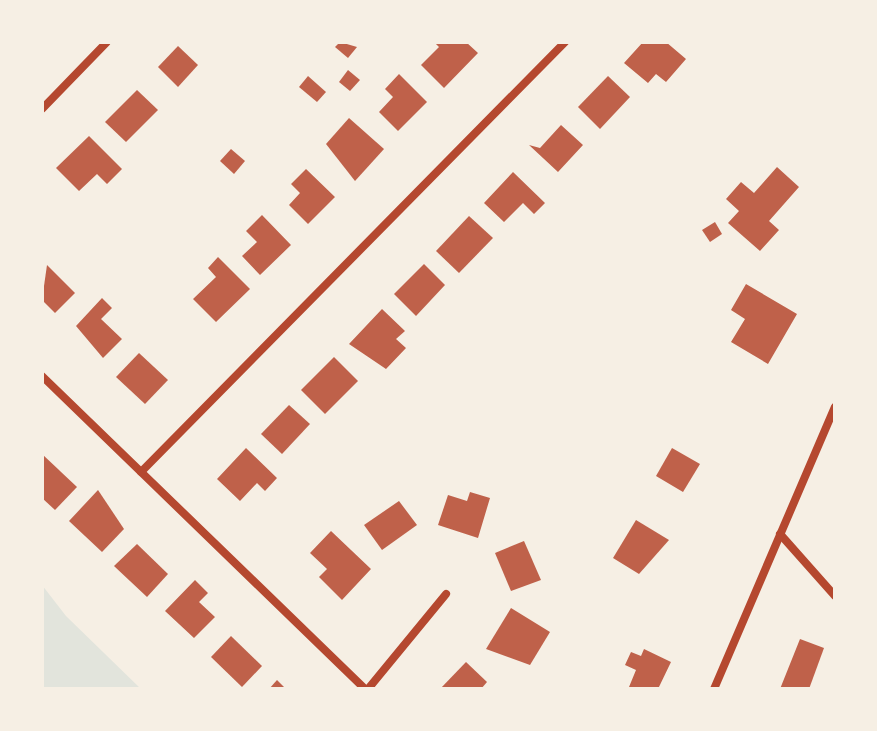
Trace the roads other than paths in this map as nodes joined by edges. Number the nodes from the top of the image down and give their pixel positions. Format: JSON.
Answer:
{"nodes":[{"id":1,"x":107,"y":42,"type":"edge"},
{"id":2,"x":565,"y":42,"type":"edge"},
{"id":3,"x":42,"y":109,"type":"edge"},
{"id":4,"x":42,"y":376,"type":"edge"},
{"id":5,"x":835,"y":407,"type":"edge"},
{"id":6,"x":141,"y":472,"type":"junction"},
{"id":7,"x":780,"y":534,"type":"junction"},
{"id":8,"x":446,"y":594,"type":"dead end"},
{"id":9,"x":835,"y":596,"type":"edge"},
{"id":10,"x":366,"y":689,"type":"edge"},
{"id":11,"x":714,"y":689,"type":"edge"}],
"edges":[{"from":1,"to":3,"type":"street"},
{"from":2,"to":6,"type":"street"},
{"from":4,"to":6,"type":"street"},
{"from":5,"to":7,"type":"street"},
{"from":6,"to":10,"type":"street"},
{"from":7,"to":9,"type":"street"},
{"from":7,"to":11,"type":"street"},
{"from":8,"to":10,"type":"street"}]}
